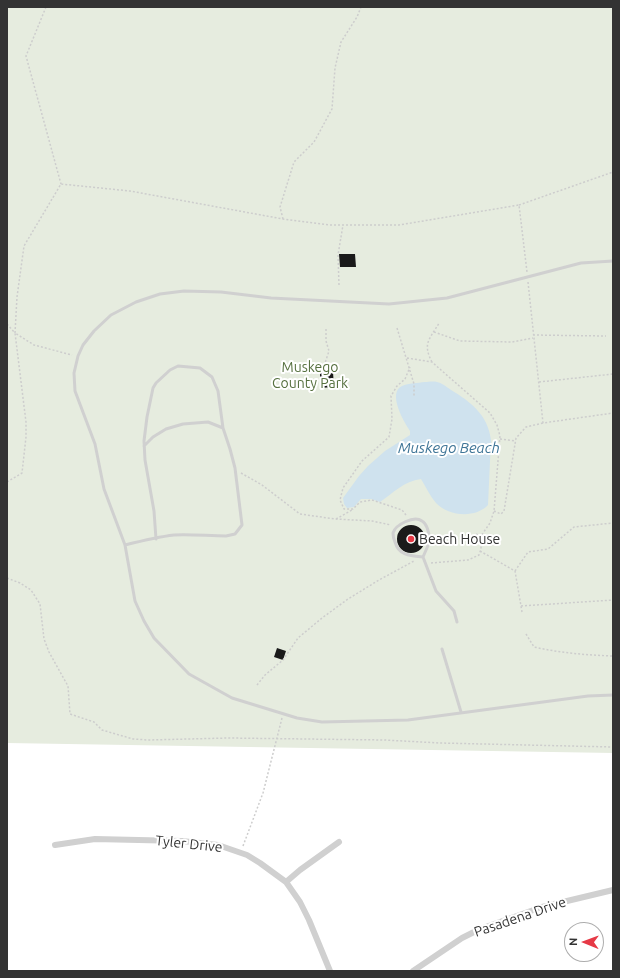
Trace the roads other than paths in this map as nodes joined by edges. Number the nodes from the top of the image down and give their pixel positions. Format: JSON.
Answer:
{"nodes":[{"id":1,"x":613,"y":261,"type":"edge"},
{"id":2,"x":223,"y":428,"type":"junction"},
{"id":3,"x":144,"y":446,"type":"junction"},
{"id":4,"x":156,"y":538,"type":"junction"},
{"id":5,"x":125,"y":545,"type":"junction"},
{"id":6,"x":423,"y":557,"type":"junction"},
{"id":7,"x":457,"y":622,"type":"dead end"},
{"id":8,"x":442,"y":649,"type":"dead end"},
{"id":9,"x":613,"y":695,"type":"edge"},
{"id":10,"x":461,"y":712,"type":"junction"},
{"id":11,"x":339,"y":842,"type":"dead end"},
{"id":12,"x":55,"y":845,"type":"dead end"},
{"id":13,"x":286,"y":882,"type":"junction"},
{"id":14,"x":613,"y":890,"type":"edge"},
{"id":15,"x":330,"y":971,"type":"edge"},
{"id":16,"x":413,"y":971,"type":"edge"}],
"edges":[{"from":1,"to":5,"type":"lane"},
{"from":2,"to":3,"type":"lane"},
{"from":2,"to":3,"type":"lane"},
{"from":2,"to":4,"type":"lane"},
{"from":3,"to":4,"type":"lane"},
{"from":4,"to":5,"type":"lane"},
{"from":5,"to":10,"type":"lane"},
{"from":6,"to":6,"type":"lane"},
{"from":6,"to":7,"type":"lane"},
{"from":8,"to":10,"type":"lane"},
{"from":9,"to":10,"type":"lane"},
{"from":11,"to":13,"type":"street"},
{"from":12,"to":13,"type":"street","name":"Tyler Drive"},
{"from":13,"to":15,"type":"street","name":"Tyler Drive"},
{"from":14,"to":16,"type":"street","name":"Pasadena Drive"}]}
